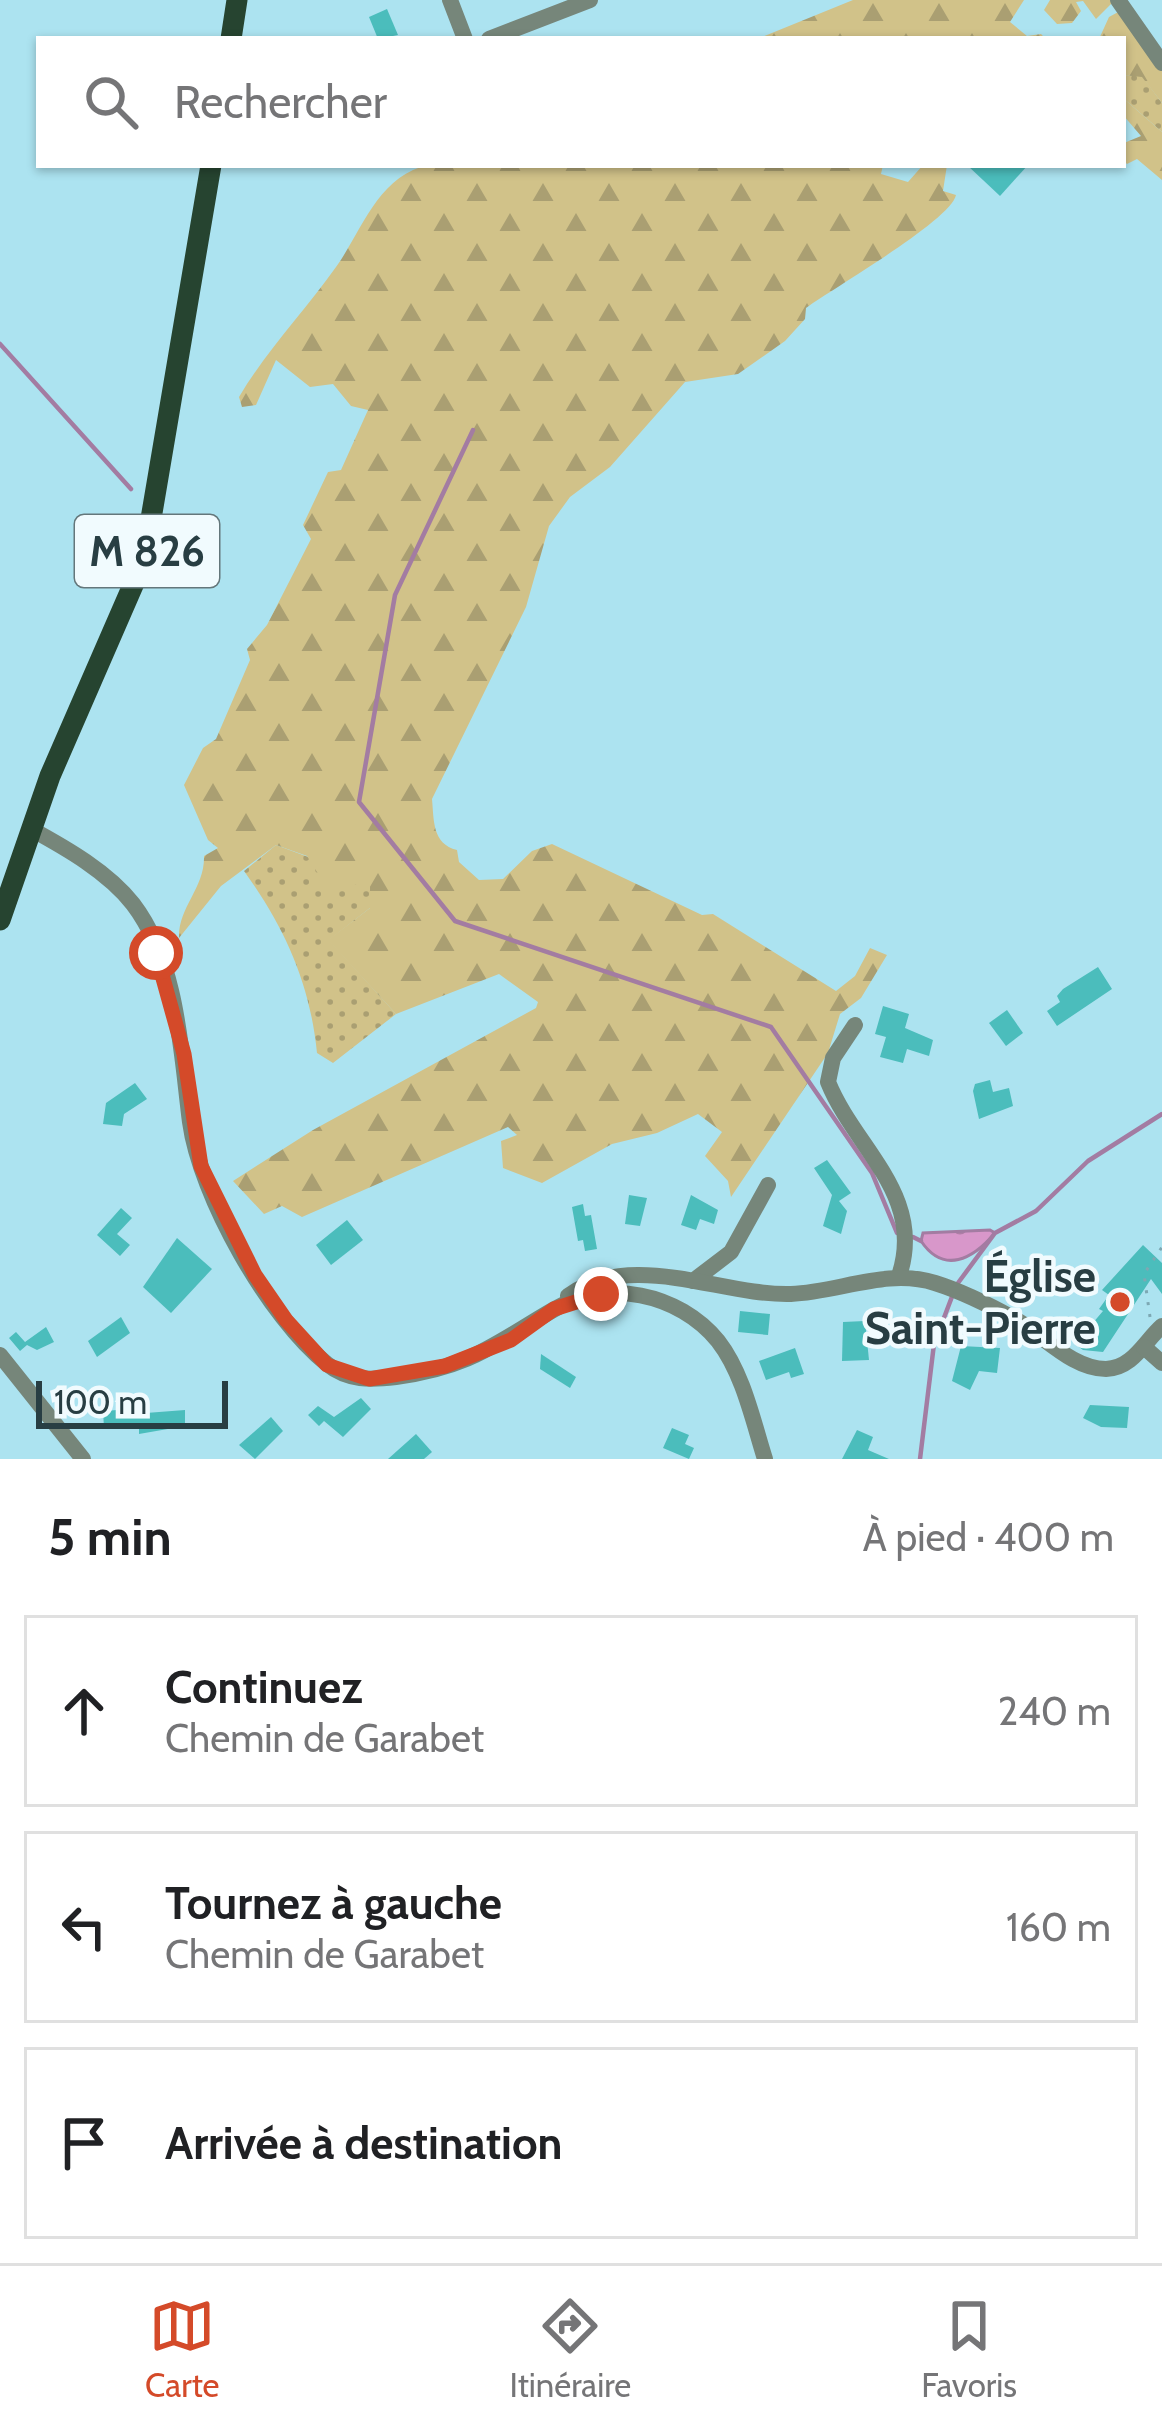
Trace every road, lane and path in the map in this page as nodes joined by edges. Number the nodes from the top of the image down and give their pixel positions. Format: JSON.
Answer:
{"nodes":[{"id":1,"x":237,"y":0,"type":"edge"},
{"id":2,"x":449,"y":0,"type":"edge"},
{"id":3,"x":1118,"y":0,"type":"edge"},
{"id":4,"x":581,"y":2,"type":"edge"},
{"id":5,"x":231,"y":36,"type":"edge"},
{"id":6,"x":464,"y":36,"type":"edge"},
{"id":7,"x":496,"y":36,"type":"edge"},
{"id":8,"x":1162,"y":63,"type":"edge"},
{"id":9,"x":210,"y":168,"type":"edge"},
{"id":10,"x":31,"y":830,"type":"junction"},
{"id":11,"x":0,"y":920,"type":"edge"},
{"id":12,"x":855,"y":1025,"type":"dead end"},
{"id":13,"x":768,"y":1185,"type":"dead end"},
{"id":14,"x":1162,"y":1247,"type":"edge"},
{"id":15,"x":899,"y":1276,"type":"junction"},
{"id":16,"x":692,"y":1281,"type":"junction"},
{"id":17,"x":554,"y":1309,"type":"junction"},
{"id":18,"x":1162,"y":1326,"type":"edge"},
{"id":19,"x":1144,"y":1347,"type":"junction"},
{"id":20,"x":0,"y":1355,"type":"edge"},
{"id":21,"x":1162,"y":1363,"type":"edge"},
{"id":22,"x":83,"y":1459,"type":"edge"},
{"id":23,"x":765,"y":1459,"type":"edge"}],
"edges":[{"from":1,"to":5,"type":"main road"},
{"from":2,"to":6,"type":"street"},
{"from":3,"to":8,"type":"street"},
{"from":4,"to":7,"type":"street"},
{"from":9,"to":10,"type":"main road","number":"M 826"},
{"from":10,"to":11,"type":"main road","number":"M 826"},
{"from":10,"to":17,"type":"street"},
{"from":12,"to":15,"type":"street"},
{"from":13,"to":16,"type":"street"},
{"from":14,"to":19,"type":"path"},
{"from":15,"to":16,"type":"street"},
{"from":15,"to":19,"type":"street"},
{"from":16,"to":17,"type":"street"},
{"from":17,"to":23,"type":"street"},
{"from":18,"to":19,"type":"street"},
{"from":19,"to":21,"type":"street"},
{"from":20,"to":22,"type":"street"}]}
